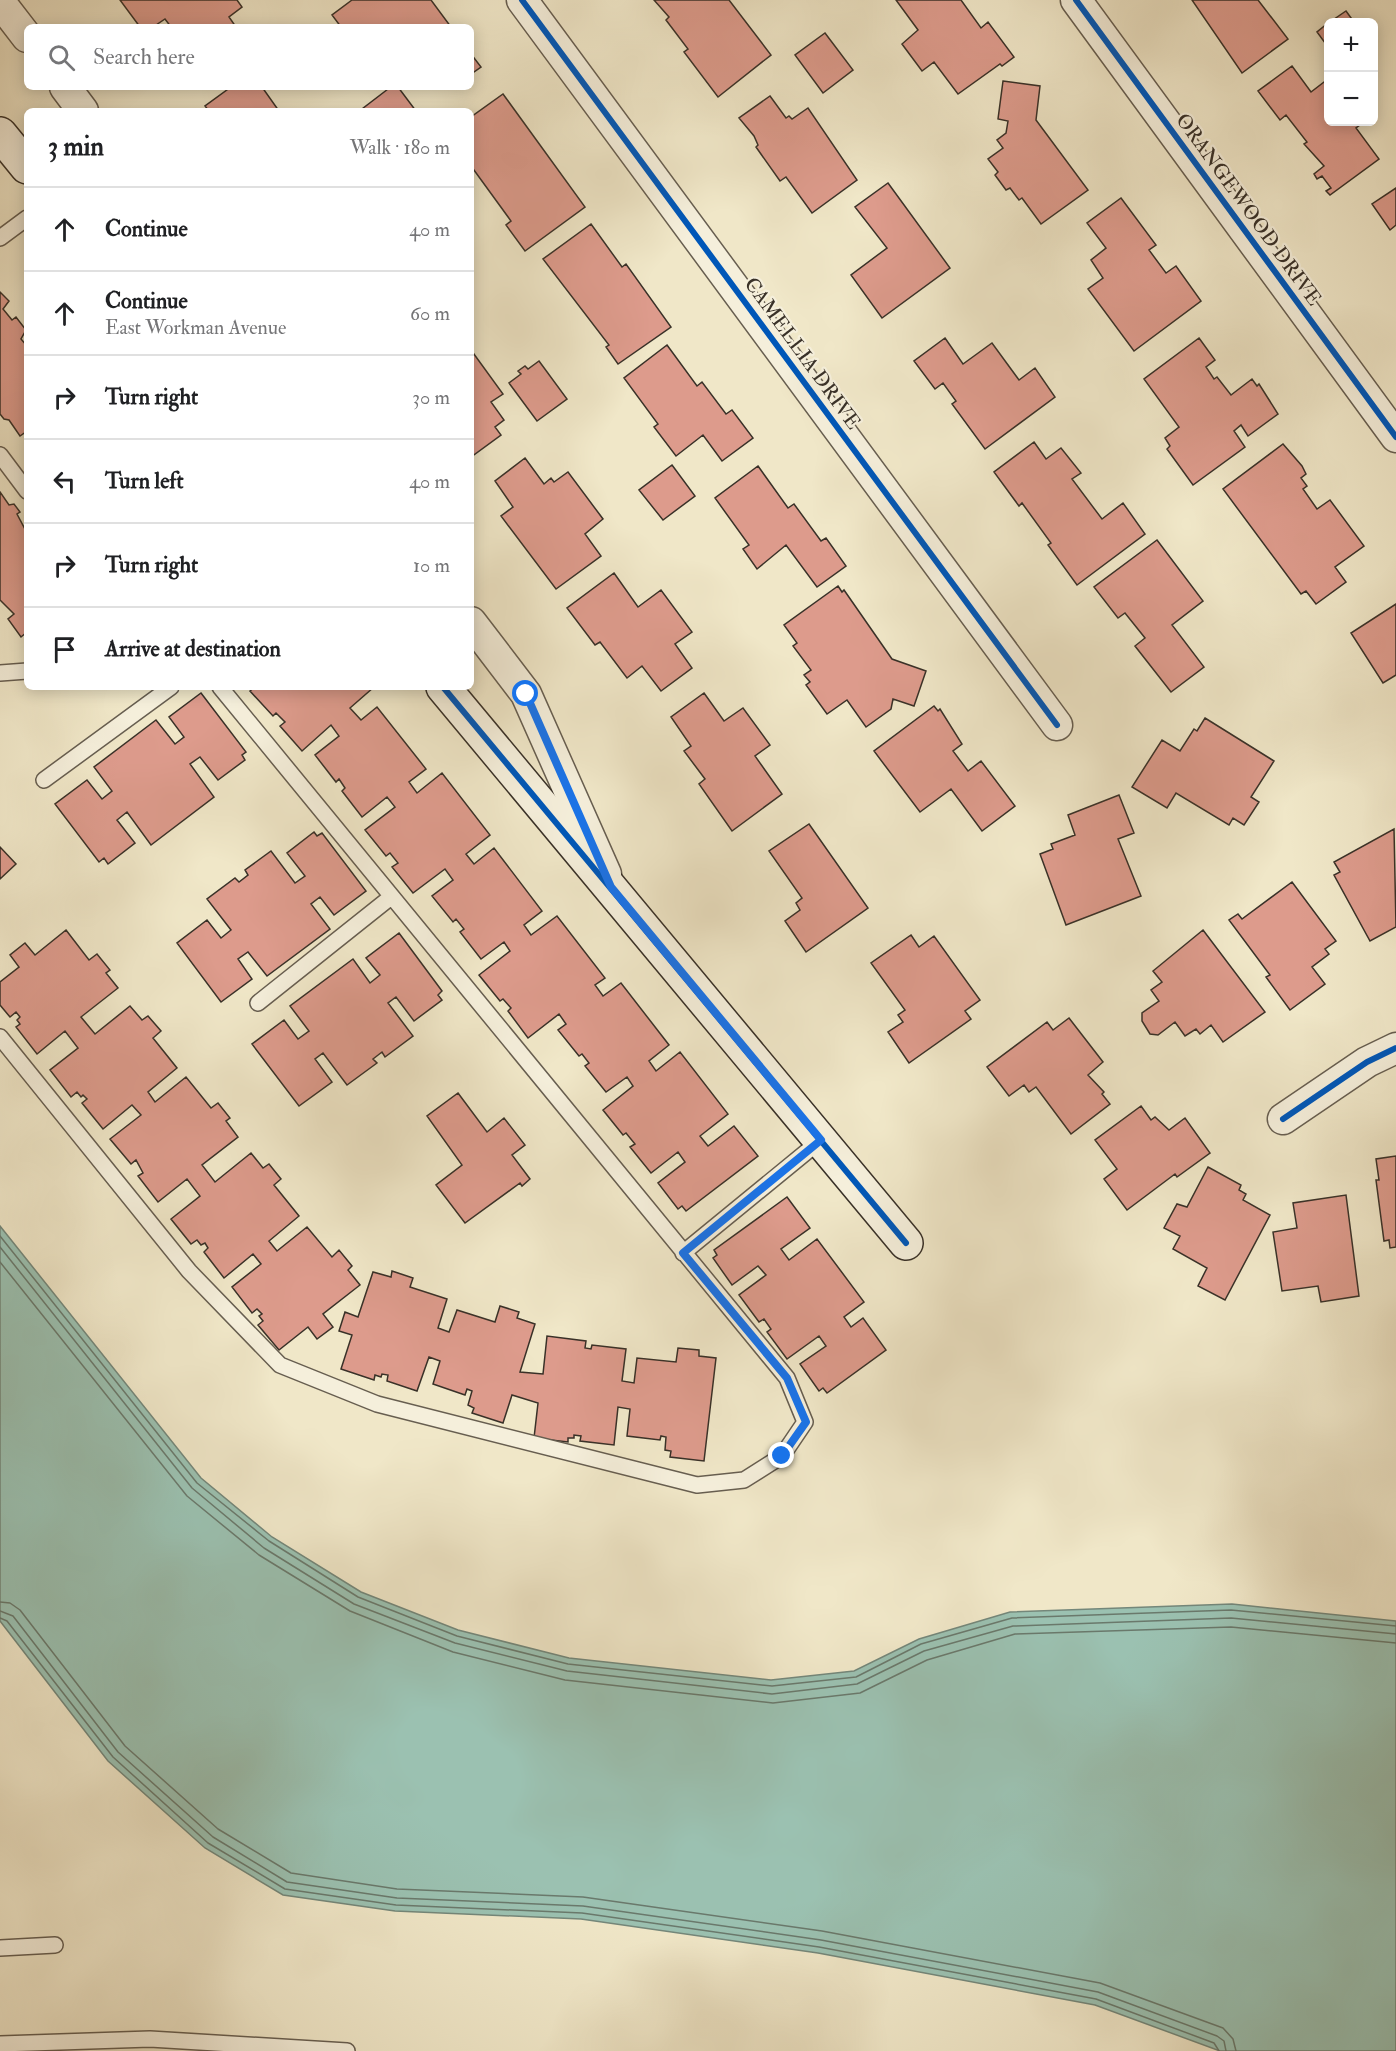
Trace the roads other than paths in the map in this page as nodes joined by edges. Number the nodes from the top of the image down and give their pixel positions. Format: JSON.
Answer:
{"nodes":[{"id":1,"x":522,"y":0,"type":"edge"},
{"id":2,"x":1076,"y":0,"type":"edge"},
{"id":3,"x":0,"y":2,"type":"edge"},
{"id":4,"x":24,"y":33,"type":"edge"},
{"id":5,"x":67,"y":90,"type":"edge"},
{"id":6,"x":81,"y":108,"type":"edge"},
{"id":7,"x":0,"y":134,"type":"edge"},
{"id":8,"x":24,"y":163,"type":"edge"},
{"id":9,"x":24,"y":220,"type":"edge"},
{"id":10,"x":0,"y":237,"type":"edge"},
{"id":11,"x":1396,"y":437,"type":"edge"},
{"id":12,"x":0,"y":455,"type":"edge"},
{"id":13,"x":24,"y":486,"type":"edge"},
{"id":14,"x":474,"y":626,"type":"edge"},
{"id":15,"x":24,"y":670,"type":"edge"},
{"id":16,"x":0,"y":673,"type":"edge"},
{"id":17,"x":167,"y":690,"type":"edge"},
{"id":18,"x":222,"y":690,"type":"edge"},
{"id":19,"x":446,"y":690,"type":"edge"},
{"id":20,"x":1057,"y":725,"type":"dead end"},
{"id":21,"x":44,"y":780,"type":"dead end"},
{"id":22,"x":611,"y":887,"type":"junction"},
{"id":23,"x":391,"y":897,"type":"junction"},
{"id":24,"x":258,"y":1003,"type":"dead end"},
{"id":25,"x":0,"y":1037,"type":"edge"},
{"id":26,"x":1396,"y":1048,"type":"edge"},
{"id":27,"x":1283,"y":1119,"type":"dead end"},
{"id":28,"x":821,"y":1140,"type":"junction"},
{"id":29,"x":906,"y":1243,"type":"dead end"},
{"id":30,"x":683,"y":1253,"type":"junction"},
{"id":31,"x":55,"y":1945,"type":"dead end"},
{"id":32,"x":0,"y":1948,"type":"edge"},
{"id":33,"x":0,"y":2044,"type":"edge"},
{"id":34,"x":347,"y":2051,"type":"edge"}],
"edges":[{"from":1,"to":20,"type":"street","name":"CAMELLIA DRIVE"},
{"from":2,"to":11,"type":"street","name":"ORANGEWOOD DRIVE"},
{"from":3,"to":4,"type":"street"},
{"from":5,"to":6,"type":"street"},
{"from":7,"to":8,"type":"street"},
{"from":9,"to":10,"type":"lane"},
{"from":12,"to":13,"type":"lane"},
{"from":14,"to":22,"type":"street"},
{"from":15,"to":16,"type":"lane"},
{"from":17,"to":21,"type":"lane"},
{"from":18,"to":23,"type":"lane"},
{"from":19,"to":22,"type":"street"},
{"from":22,"to":28,"type":"street"},
{"from":23,"to":24,"type":"lane"},
{"from":23,"to":30,"type":"lane"},
{"from":25,"to":30,"type":"lane"},
{"from":26,"to":27,"type":"street"},
{"from":28,"to":29,"type":"street"},
{"from":28,"to":30,"type":"lane"},
{"from":31,"to":32,"type":"lane"},
{"from":33,"to":34,"type":"lane"}]}
